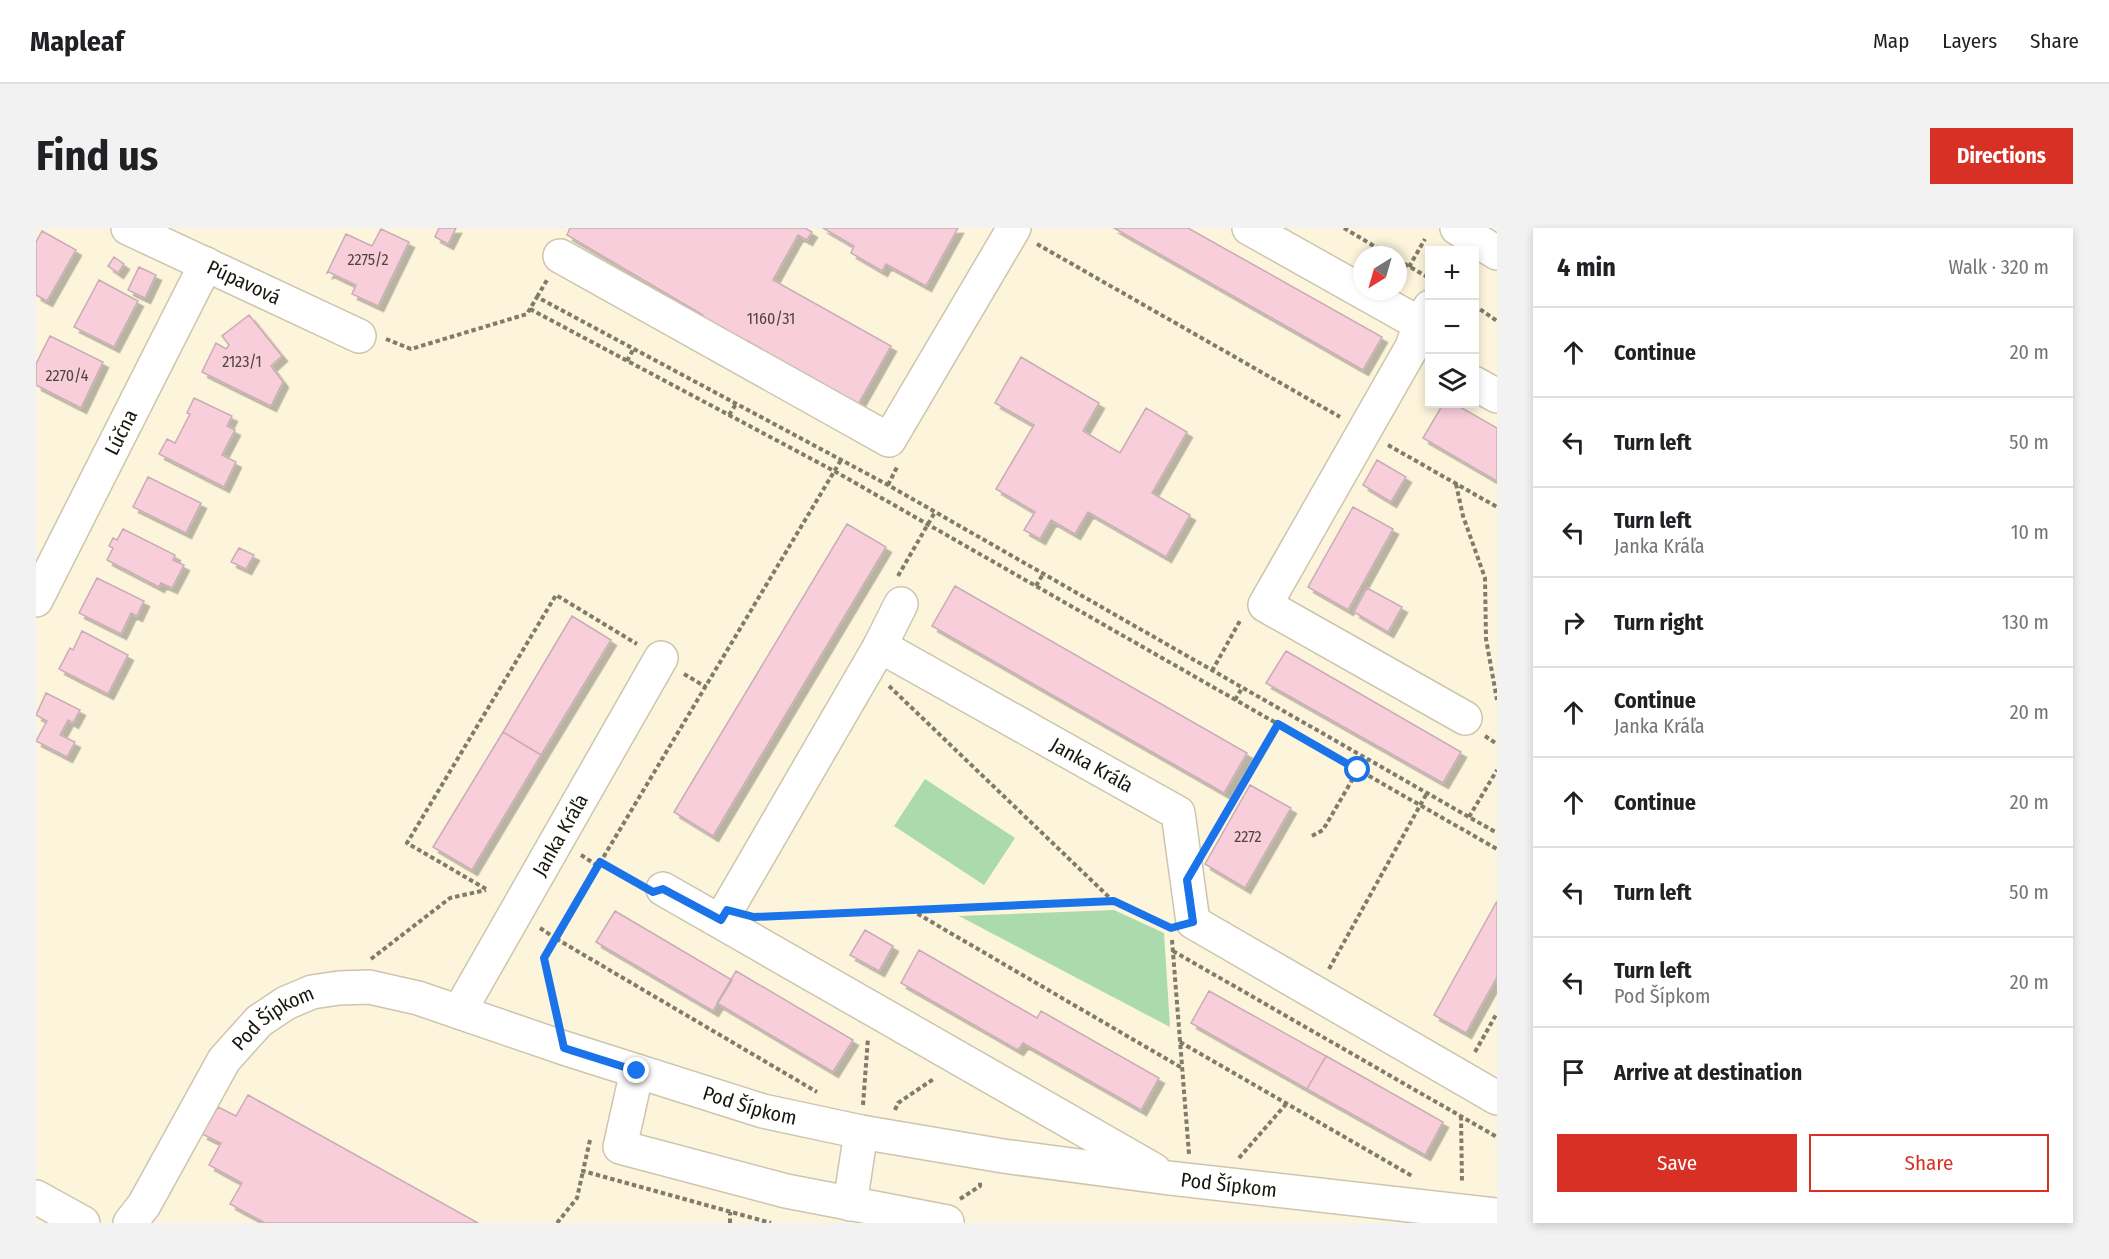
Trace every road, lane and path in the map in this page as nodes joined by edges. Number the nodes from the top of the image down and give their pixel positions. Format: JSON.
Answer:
{"nodes":[{"id":1,"x":128,"y":228,"type":"edge"},
{"id":2,"x":1249,"y":228,"type":"edge"},
{"id":3,"x":1344,"y":228,"type":"edge"},
{"id":4,"x":1013,"y":229,"type":"edge"},
{"id":5,"x":1425,"y":239,"type":"dead end"},
{"id":6,"x":1374,"y":246,"type":"edge"},
{"id":7,"x":560,"y":256,"type":"dead end"},
{"id":8,"x":206,"y":264,"type":"junction"},
{"id":9,"x":1409,"y":267,"type":"joint"},
{"id":10,"x":1425,"y":275,"type":"edge"},
{"id":11,"x":1479,"y":308,"type":"edge"},
{"id":12,"x":530,"y":309,"type":"junction"},
{"id":13,"x":1497,"y":321,"type":"edge"},
{"id":14,"x":1423,"y":334,"type":"edge"},
{"id":15,"x":360,"y":336,"type":"joint"},
{"id":16,"x":634,"y":348,"type":"junction"},
{"id":17,"x":627,"y":361,"type":"junction"},
{"id":18,"x":1479,"y":386,"type":"edge"},
{"id":19,"x":1497,"y":396,"type":"edge"},
{"id":20,"x":736,"y":404,"type":"junction"},
{"id":21,"x":729,"y":415,"type":"junction"},
{"id":22,"x":1364,"y":431,"type":"junction"},
{"id":23,"x":841,"y":460,"type":"junction"},
{"id":24,"x":836,"y":472,"type":"junction"},
{"id":25,"x":1456,"y":484,"type":"junction"},
{"id":26,"x":1497,"y":507,"type":"edge"},
{"id":27,"x":935,"y":512,"type":"junction"},
{"id":28,"x":927,"y":525,"type":"junction"},
{"id":29,"x":1043,"y":574,"type":"junction"},
{"id":30,"x":1036,"y":586,"type":"junction"},
{"id":31,"x":899,"y":591,"type":"joint"},
{"id":32,"x":36,"y":600,"type":"edge"},
{"id":33,"x":1242,"y":619,"type":"dead end"},
{"id":34,"x":874,"y":656,"type":"junction"},
{"id":35,"x":661,"y":658,"type":"junction"},
{"id":36,"x":1212,"y":671,"type":"junction"},
{"id":37,"x":706,"y":687,"type":"junction"},
{"id":38,"x":1242,"y":688,"type":"junction"},
{"id":39,"x":1235,"y":700,"type":"junction"},
{"id":40,"x":1497,"y":700,"type":"edge"},
{"id":41,"x":1465,"y":718,"type":"dead end"},
{"id":42,"x":1278,"y":724,"type":"junction"},
{"id":43,"x":1358,"y":770,"type":"junction"},
{"id":44,"x":1497,"y":770,"type":"edge"},
{"id":45,"x":1427,"y":793,"type":"junction"},
{"id":46,"x":1420,"y":805,"type":"junction"},
{"id":47,"x":1469,"y":817,"type":"junction"},
{"id":48,"x":1497,"y":833,"type":"edge"},
{"id":49,"x":1312,"y":836,"type":"dead end"},
{"id":50,"x":1210,"y":841,"type":"dead end"},
{"id":51,"x":1497,"y":849,"type":"edge"},
{"id":52,"x":600,"y":862,"type":"junction"},
{"id":53,"x":663,"y":889,"type":"joint"},
{"id":54,"x":1114,"y":901,"type":"junction"},
{"id":55,"x":910,"y":910,"type":"junction"},
{"id":56,"x":724,"y":915,"type":"junction"},
{"id":57,"x":1182,"y":925,"type":"junction"},
{"id":58,"x":536,"y":926,"type":"dead end"},
{"id":59,"x":555,"y":938,"type":"junction"},
{"id":60,"x":1173,"y":951,"type":"junction"},
{"id":61,"x":369,"y":960,"type":"dead end"},
{"id":62,"x":1316,"y":993,"type":"junction"},
{"id":63,"x":459,"y":1012,"type":"junction"},
{"id":64,"x":868,"y":1034,"type":"dead end"},
{"id":65,"x":1180,"y":1042,"type":"junction"},
{"id":66,"x":564,"y":1048,"type":"junction"},
{"id":67,"x":1182,"y":1068,"type":"junction"},
{"id":68,"x":637,"y":1071,"type":"junction"},
{"id":69,"x":935,"y":1078,"type":"dead end"},
{"id":70,"x":824,"y":1095,"type":"dead end"},
{"id":71,"x":1497,"y":1098,"type":"edge"},
{"id":72,"x":1287,"y":1103,"type":"junction"},
{"id":73,"x":893,"y":1113,"type":"dead end"},
{"id":74,"x":862,"y":1121,"type":"junction"},
{"id":75,"x":1497,"y":1137,"type":"edge"},
{"id":76,"x":1234,"y":1164,"type":"dead end"},
{"id":77,"x":1179,"y":1167,"type":"junction"},
{"id":78,"x":583,"y":1171,"type":"dead end"},
{"id":79,"x":981,"y":1176,"type":"dead end"},
{"id":80,"x":1414,"y":1177,"type":"dead end"},
{"id":81,"x":36,"y":1197,"type":"edge"},
{"id":82,"x":850,"y":1204,"type":"junction"},
{"id":83,"x":730,"y":1212,"type":"dead end"},
{"id":84,"x":953,"y":1214,"type":"edge"},
{"id":85,"x":1497,"y":1215,"type":"edge"},
{"id":86,"x":83,"y":1223,"type":"edge"},
{"id":87,"x":130,"y":1223,"type":"edge"},
{"id":88,"x":557,"y":1223,"type":"edge"},
{"id":89,"x":730,"y":1223,"type":"edge"}],
"edges":[{"from":1,"to":8,"type":"street","name":"Púpavová"},
{"from":2,"to":14,"type":"street"},
{"from":3,"to":6,"type":"path"},
{"from":4,"to":7,"type":"street"},
{"from":4,"to":22,"type":"path"},
{"from":5,"to":9,"type":"path"},
{"from":8,"to":15,"type":"street","name":"Púpavová"},
{"from":8,"to":32,"type":"street","name":"Lúčna"},
{"from":9,"to":10,"type":"path"},
{"from":11,"to":13,"type":"path"},
{"from":12,"to":15,"type":"path"},
{"from":12,"to":16,"type":"path"},
{"from":12,"to":17,"type":"path"},
{"from":14,"to":22,"type":"street"},
{"from":16,"to":17,"type":"path"},
{"from":16,"to":20,"type":"path"},
{"from":17,"to":21,"type":"path"},
{"from":18,"to":19,"type":"street"},
{"from":20,"to":21,"type":"path"},
{"from":20,"to":23,"type":"path"},
{"from":21,"to":24,"type":"path"},
{"from":22,"to":25,"type":"path"},
{"from":22,"to":41,"type":"street"},
{"from":23,"to":24,"type":"path"},
{"from":23,"to":27,"type":"path"},
{"from":24,"to":28,"type":"path"},
{"from":24,"to":37,"type":"path"},
{"from":25,"to":26,"type":"path"},
{"from":25,"to":40,"type":"path"},
{"from":27,"to":28,"type":"path"},
{"from":27,"to":29,"type":"path"},
{"from":28,"to":30,"type":"path"},
{"from":28,"to":31,"type":"path"},
{"from":29,"to":30,"type":"path"},
{"from":29,"to":36,"type":"path"},
{"from":30,"to":39,"type":"path"},
{"from":31,"to":34,"type":"street"},
{"from":33,"to":36,"type":"path"},
{"from":34,"to":54,"type":"path"},
{"from":34,"to":56,"type":"street"},
{"from":34,"to":57,"type":"street","name":"Janka Kráľa"},
{"from":35,"to":37,"type":"path"},
{"from":35,"to":61,"type":"path"},
{"from":35,"to":63,"type":"street","name":"Janka Kráľa"},
{"from":36,"to":38,"type":"path"},
{"from":37,"to":52,"type":"path"},
{"from":38,"to":39,"type":"path"},
{"from":38,"to":45,"type":"path"},
{"from":39,"to":42,"type":"path"},
{"from":42,"to":43,"type":"path"},
{"from":42,"to":50,"type":"path"},
{"from":43,"to":46,"type":"path"},
{"from":43,"to":49,"type":"path"},
{"from":44,"to":47,"type":"path"},
{"from":45,"to":46,"type":"path"},
{"from":45,"to":47,"type":"path"},
{"from":46,"to":51,"type":"path"},
{"from":46,"to":62,"type":"path"},
{"from":47,"to":48,"type":"path"},
{"from":52,"to":53,"type":"path"},
{"from":52,"to":59,"type":"path"},
{"from":53,"to":56,"type":"street"},
{"from":54,"to":55,"type":"path"},
{"from":54,"to":57,"type":"path"},
{"from":55,"to":56,"type":"path"},
{"from":55,"to":67,"type":"path"},
{"from":56,"to":77,"type":"street"},
{"from":57,"to":60,"type":"path"},
{"from":57,"to":62,"type":"street"},
{"from":58,"to":59,"type":"path"},
{"from":59,"to":66,"type":"path"},
{"from":59,"to":70,"type":"path"},
{"from":60,"to":65,"type":"path"},
{"from":60,"to":75,"type":"path"},
{"from":62,"to":71,"type":"street"},
{"from":63,"to":66,"type":"street","name":"Pod Šípkom"},
{"from":63,"to":87,"type":"street","name":"Pod Šípkom"},
{"from":64,"to":74,"type":"path"},
{"from":65,"to":67,"type":"path"},
{"from":65,"to":72,"type":"path"},
{"from":66,"to":68,"type":"street","name":"Pod Šípkom"},
{"from":67,"to":77,"type":"path"},
{"from":68,"to":74,"type":"street","name":"Pod Šípkom"},
{"from":68,"to":82,"type":"street"},
{"from":69,"to":73,"type":"path"},
{"from":72,"to":76,"type":"path"},
{"from":72,"to":80,"type":"path"},
{"from":74,"to":77,"type":"street","name":"Pod Šípkom"},
{"from":74,"to":82,"type":"street"},
{"from":77,"to":85,"type":"street","name":"Pod Šípkom"},
{"from":78,"to":88,"type":"path"},
{"from":79,"to":84,"type":"path"},
{"from":81,"to":86,"type":"street"},
{"from":82,"to":84,"type":"street"},
{"from":83,"to":89,"type":"path"}]}
